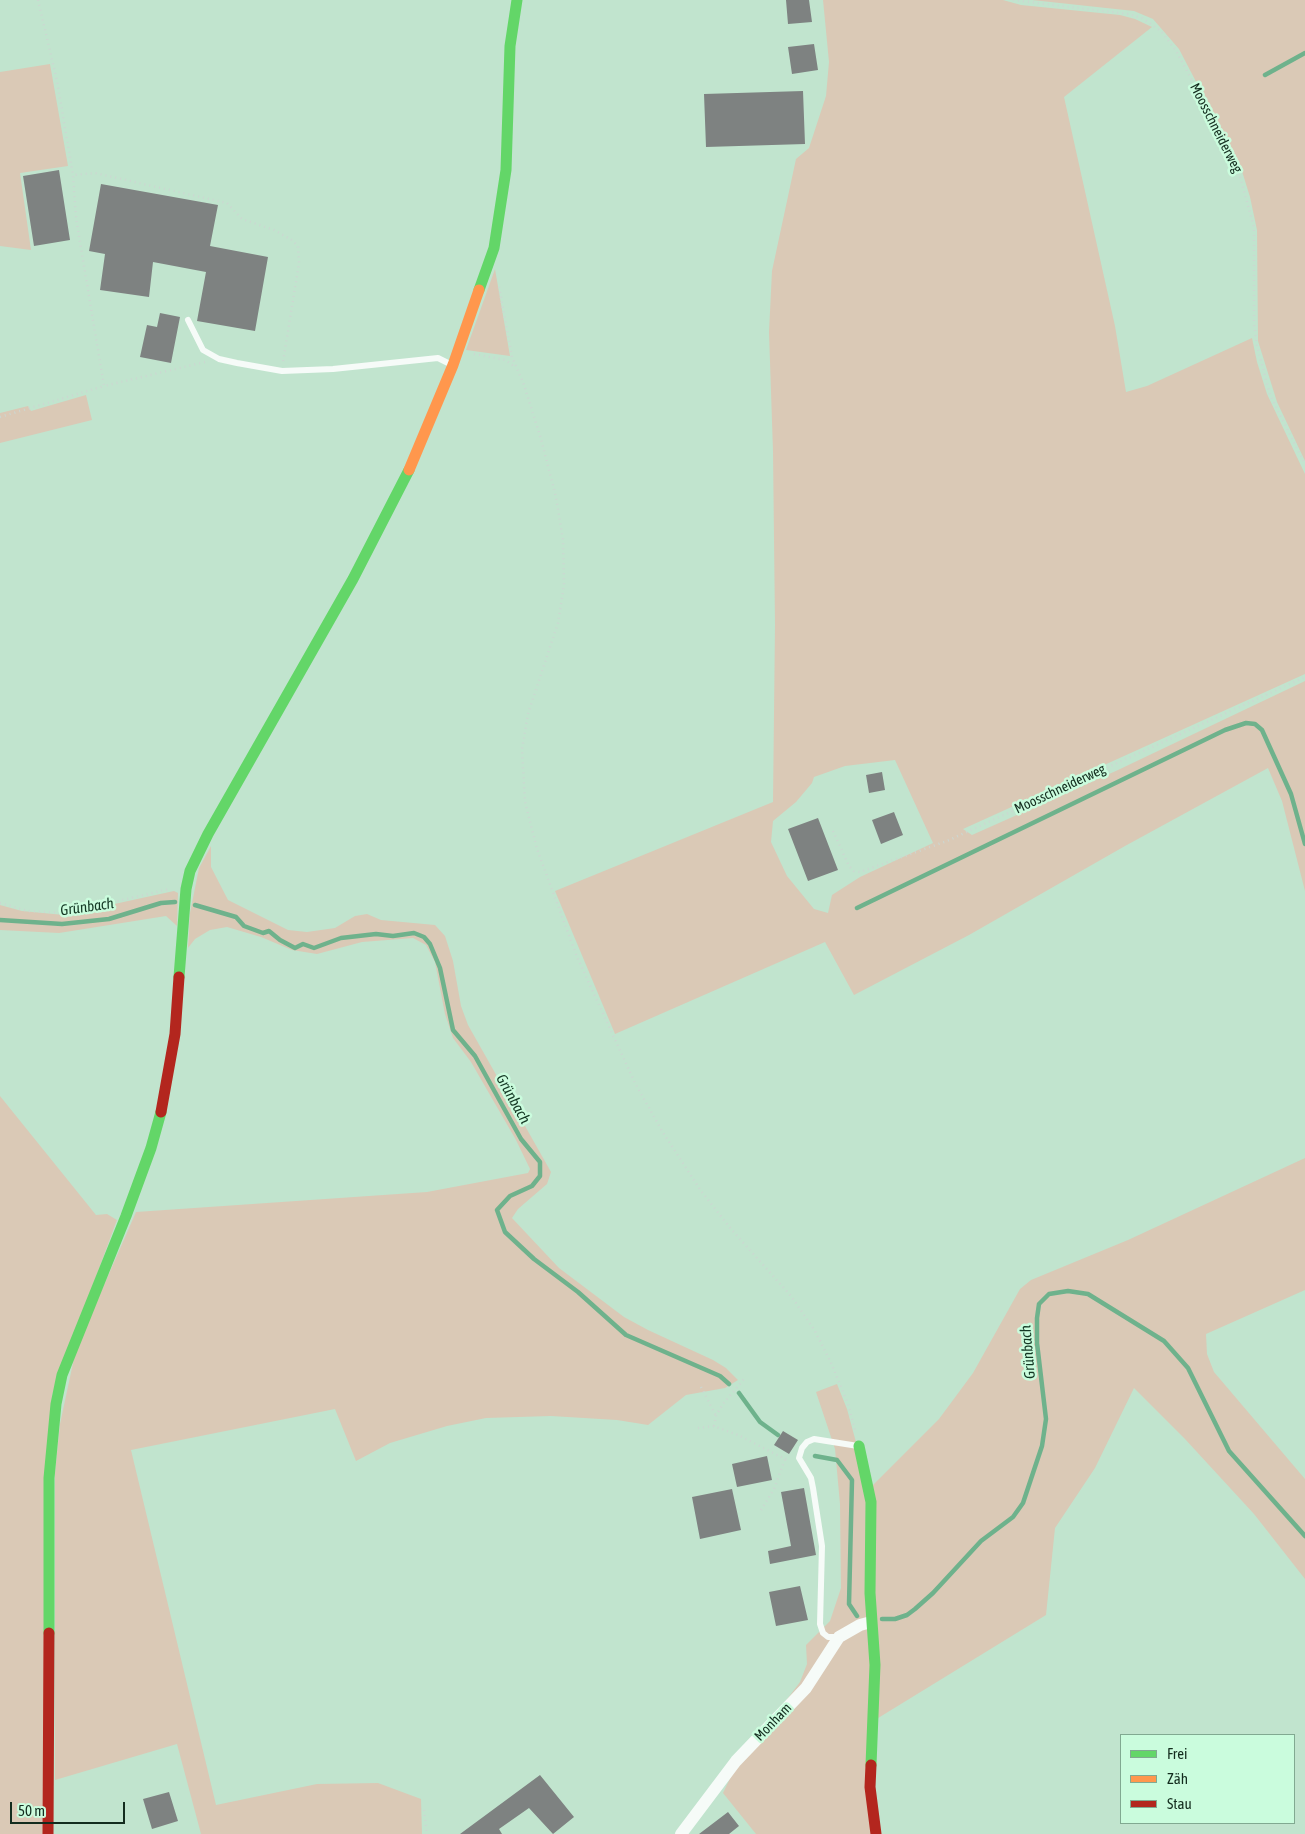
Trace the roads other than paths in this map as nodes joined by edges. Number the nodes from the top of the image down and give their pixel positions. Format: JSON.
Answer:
{"nodes":[{"id":1,"x":517,"y":0,"type":"edge"},
{"id":2,"x":188,"y":320,"type":"dead end"},
{"id":3,"x":453,"y":365,"type":"junction"},
{"id":4,"x":859,"y":1446,"type":"joint"},
{"id":5,"x":872,"y":1622,"type":"junction"},
{"id":6,"x":840,"y":1637,"type":"junction"},
{"id":7,"x":48,"y":1834,"type":"edge"},
{"id":8,"x":681,"y":1834,"type":"edge"},
{"id":9,"x":876,"y":1834,"type":"edge"}],
"edges":[{"from":1,"to":3,"type":"street"},
{"from":2,"to":3,"type":"lane"},
{"from":3,"to":7,"type":"street"},
{"from":4,"to":5,"type":"street"},
{"from":4,"to":6,"type":"lane"},
{"from":5,"to":6,"type":"street","name":"Monham"},
{"from":5,"to":9,"type":"street"},
{"from":6,"to":8,"type":"street","name":"Monham"}]}
